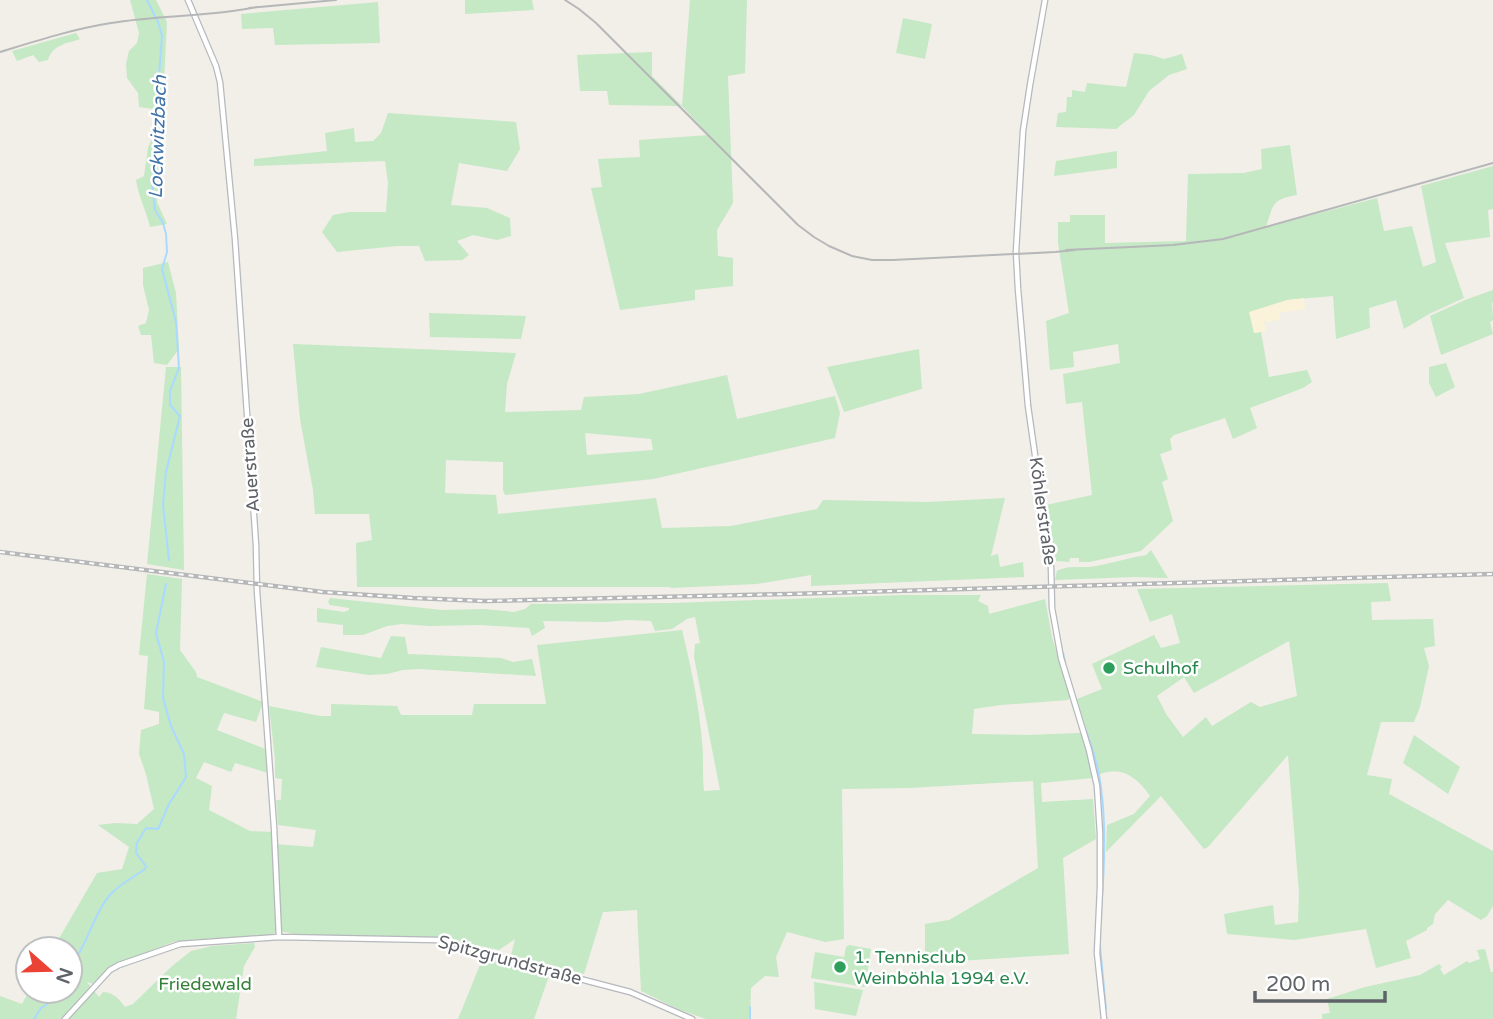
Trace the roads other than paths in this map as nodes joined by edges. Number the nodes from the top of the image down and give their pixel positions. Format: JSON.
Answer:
{"nodes":[{"id":1,"x":188,"y":0,"type":"edge"},
{"id":2,"x":1045,"y":0,"type":"edge"},
{"id":3,"x":279,"y":937,"type":"junction"},
{"id":4,"x":65,"y":1019,"type":"edge"},
{"id":5,"x":692,"y":1019,"type":"edge"},
{"id":6,"x":1104,"y":1019,"type":"edge"}],
"edges":[{"from":1,"to":3,"type":"street","name":"Auerstraße"},
{"from":2,"to":6,"type":"street","name":"Köhlerstraße"},
{"from":3,"to":4,"type":"street","name":"Spitzgrundstraße"},
{"from":3,"to":5,"type":"street","name":"Spitzgrundstraße"}]}
